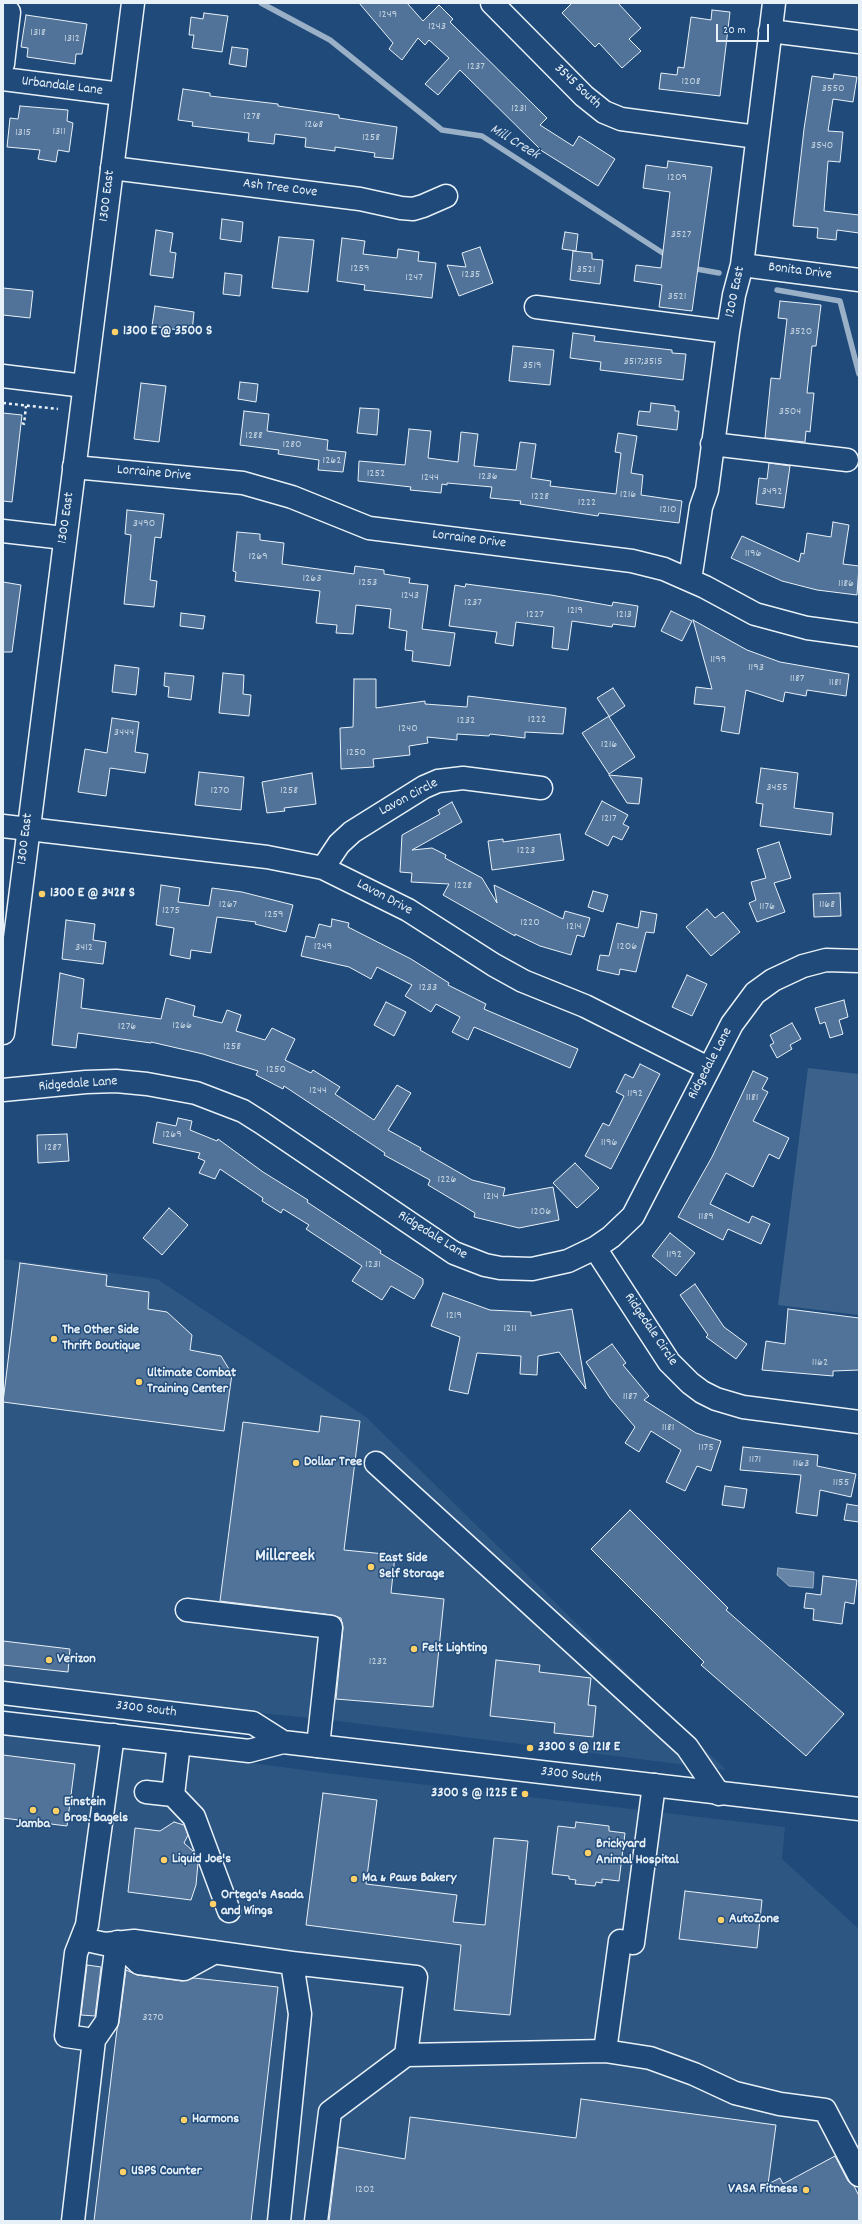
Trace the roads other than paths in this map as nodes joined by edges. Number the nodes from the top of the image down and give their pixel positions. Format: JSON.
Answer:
{"nodes":[{"id":1,"x":132,"y":3,"type":"edge"},
{"id":2,"x":492,"y":3,"type":"edge"},
{"id":3,"x":774,"y":3,"type":"edge"},
{"id":4,"x":9,"y":12,"type":"dead end"},
{"id":5,"x":770,"y":31,"type":"junction"},
{"id":6,"x":859,"y":42,"type":"edge"},
{"id":7,"x":3,"y":64,"type":"edge"},
{"id":8,"x":3,"y":80,"type":"edge"},
{"id":9,"x":121,"y":94,"type":"junction"},
{"id":10,"x":757,"y":137,"type":"junction"},
{"id":11,"x":112,"y":168,"type":"junction"},
{"id":12,"x":446,"y":196,"type":"dead end"},
{"id":13,"x":742,"y":265,"type":"junction"},
{"id":14,"x":859,"y":280,"type":"edge"},
{"id":15,"x":536,"y":307,"type":"dead end"},
{"id":16,"x":728,"y":332,"type":"junction"},
{"id":17,"x":3,"y":376,"type":"edge"},
{"id":18,"x":84,"y":386,"type":"junction"},
{"id":19,"x":712,"y":444,"type":"junction"},
{"id":20,"x":847,"y":460,"type":"dead end"},
{"id":21,"x":74,"y":467,"type":"junction"},
{"id":22,"x":3,"y":531,"type":"edge"},
{"id":23,"x":64,"y":538,"type":"junction"},
{"id":24,"x":690,"y":580,"type":"junction"},
{"id":25,"x":859,"y":635,"type":"edge"},
{"id":26,"x":541,"y":788,"type":"dead end"},
{"id":27,"x":3,"y":826,"type":"edge"},
{"id":28,"x":27,"y":830,"type":"junction"},
{"id":29,"x":324,"y":868,"type":"junction"},
{"id":30,"x":859,"y":961,"type":"edge"},
{"id":31,"x":3,"y":1033,"type":"edge"},
{"id":32,"x":708,"y":1068,"type":"junction"},
{"id":33,"x":3,"y":1090,"type":"edge"},
{"id":34,"x":595,"y":1248,"type":"junction"},
{"id":35,"x":859,"y":1422,"type":"edge"},
{"id":36,"x":376,"y":1463,"type":"dead end"},
{"id":37,"x":187,"y":1610,"type":"dead end"},
{"id":38,"x":3,"y":1693,"type":"edge"},
{"id":39,"x":3,"y":1723,"type":"edge"},
{"id":40,"x":113,"y":1735,"type":"junction"},
{"id":41,"x":283,"y":1742,"type":"junction"},
{"id":42,"x":179,"y":1743,"type":"junction"},
{"id":43,"x":318,"y":1746,"type":"junction"},
{"id":44,"x":654,"y":1785,"type":"junction"},
{"id":45,"x":146,"y":1792,"type":"dead end"},
{"id":46,"x":719,"y":1794,"type":"junction"},
{"id":47,"x":173,"y":1795,"type":"junction"},
{"id":48,"x":859,"y":1809,"type":"edge"},
{"id":49,"x":229,"y":1911,"type":"dead end"},
{"id":50,"x":82,"y":1939,"type":"junction"},
{"id":51,"x":122,"y":1943,"type":"junction"},
{"id":52,"x":292,"y":1963,"type":"junction"},
{"id":53,"x":94,"y":2040,"type":"junction"},
{"id":54,"x":605,"y":2051,"type":"junction"},
{"id":55,"x":406,"y":2055,"type":"junction"},
{"id":56,"x":859,"y":2176,"type":"edge"},
{"id":57,"x":73,"y":2221,"type":"edge"},
{"id":58,"x":279,"y":2221,"type":"edge"},
{"id":59,"x":316,"y":2221,"type":"edge"}],
"edges":[{"from":1,"to":9,"type":"street","name":"1300 East"},
{"from":2,"to":10,"type":"street","name":"3545 South"},
{"from":3,"to":5,"type":"street","name":"1200 East"},
{"from":4,"to":7,"type":"street"},
{"from":5,"to":6,"type":"street"},
{"from":5,"to":10,"type":"street","name":"1200 East"},
{"from":8,"to":9,"type":"street","name":"Urbandale Lane"},
{"from":9,"to":11,"type":"street","name":"1300 East"},
{"from":10,"to":13,"type":"street","name":"1200 East"},
{"from":11,"to":12,"type":"street","name":"Ash Tree Cove"},
{"from":11,"to":18,"type":"street","name":"1300 East"},
{"from":13,"to":14,"type":"street","name":"Bonita Drive"},
{"from":13,"to":16,"type":"street","name":"1200 East"},
{"from":15,"to":16,"type":"street"},
{"from":16,"to":19,"type":"street","name":"1200 East"},
{"from":17,"to":18,"type":"street"},
{"from":18,"to":21,"type":"street","name":"1300 East"},
{"from":19,"to":20,"type":"street"},
{"from":19,"to":24,"type":"street","name":"1200 East"},
{"from":21,"to":23,"type":"street","name":"1300 East"},
{"from":21,"to":24,"type":"street","name":"Lorraine Drive"},
{"from":22,"to":23,"type":"street"},
{"from":23,"to":28,"type":"street","name":"1300 East"},
{"from":24,"to":25,"type":"street","name":"Lorraine Drive"},
{"from":26,"to":29,"type":"street","name":"Lavon Circle"},
{"from":27,"to":28,"type":"street","name":"Lavon Drive"},
{"from":28,"to":29,"type":"street","name":"Lavon Drive"},
{"from":28,"to":31,"type":"street","name":"1300 East"},
{"from":29,"to":32,"type":"street","name":"Lavon Drive"},
{"from":30,"to":32,"type":"street","name":"Ridgedale Lane"},
{"from":32,"to":34,"type":"street","name":"Ridgedale Lane"},
{"from":33,"to":34,"type":"street","name":"Ridgedale Lane"},
{"from":34,"to":35,"type":"street","name":"Ridgedale Circle"},
{"from":36,"to":46,"type":"street"},
{"from":37,"to":43,"type":"street"},
{"from":38,"to":41,"type":"street","name":"3300 South"},
{"from":39,"to":40,"type":"street","name":"3300 South"},
{"from":40,"to":42,"type":"street","name":"3300 South"},
{"from":40,"to":50,"type":"street"},
{"from":41,"to":42,"type":"street","name":"3300 South"},
{"from":41,"to":43,"type":"street","name":"3300 South"},
{"from":42,"to":47,"type":"street"},
{"from":43,"to":44,"type":"street","name":"3300 South"},
{"from":44,"to":46,"type":"street","name":"3300 South"},
{"from":44,"to":54,"type":"street"},
{"from":45,"to":47,"type":"street"},
{"from":46,"to":48,"type":"street","name":"3300 South"},
{"from":47,"to":49,"type":"street"},
{"from":50,"to":51,"type":"street"},
{"from":50,"to":53,"type":"street"},
{"from":51,"to":52,"type":"street"},
{"from":51,"to":53,"type":"street"},
{"from":52,"to":55,"type":"street"},
{"from":52,"to":58,"type":"street"},
{"from":53,"to":57,"type":"street"},
{"from":54,"to":55,"type":"street"},
{"from":54,"to":56,"type":"street"},
{"from":55,"to":59,"type":"street"}]}
